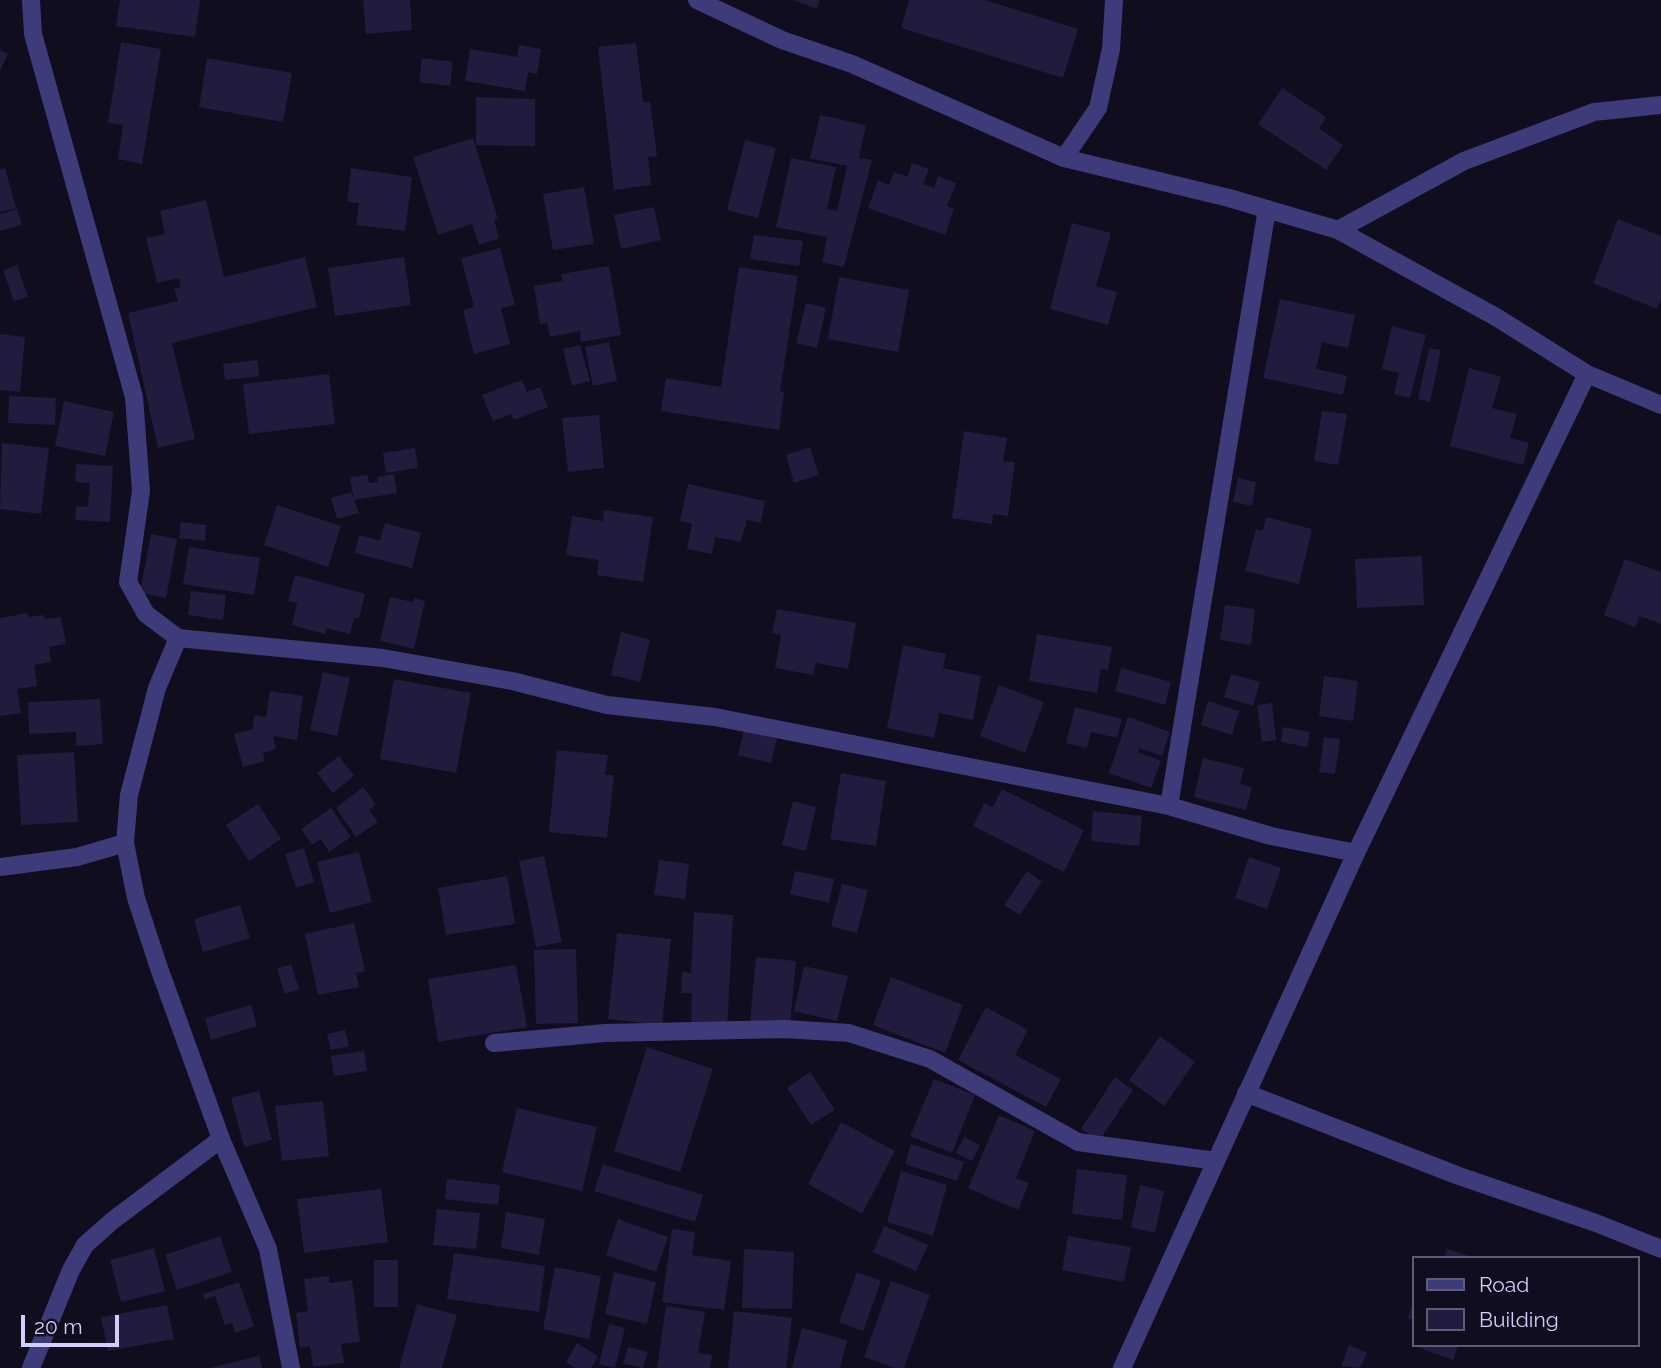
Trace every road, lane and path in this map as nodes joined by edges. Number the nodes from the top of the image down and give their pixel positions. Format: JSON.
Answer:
{"nodes":[{"id":1,"x":31,"y":0,"type":"edge"},
{"id":2,"x":697,"y":0,"type":"edge"},
{"id":3,"x":1114,"y":0,"type":"edge"},
{"id":4,"x":1661,"y":105,"type":"edge"},
{"id":5,"x":1064,"y":158,"type":"junction"},
{"id":6,"x":1267,"y":209,"type":"junction"},
{"id":7,"x":1338,"y":230,"type":"junction"},
{"id":8,"x":1587,"y":374,"type":"junction"},
{"id":9,"x":1661,"y":405,"type":"edge"},
{"id":10,"x":177,"y":638,"type":"junction"},
{"id":11,"x":1169,"y":806,"type":"junction"},
{"id":12,"x":125,"y":843,"type":"junction"},
{"id":13,"x":1356,"y":853,"type":"junction"},
{"id":14,"x":0,"y":867,"type":"edge"},
{"id":15,"x":494,"y":1042,"type":"dead end"},
{"id":16,"x":1246,"y":1093,"type":"junction"},
{"id":17,"x":221,"y":1139,"type":"junction"},
{"id":18,"x":1216,"y":1161,"type":"junction"},
{"id":19,"x":1661,"y":1249,"type":"edge"},
{"id":20,"x":32,"y":1368,"type":"edge"},
{"id":21,"x":291,"y":1368,"type":"edge"},
{"id":22,"x":1122,"y":1368,"type":"edge"}],
"edges":[{"from":1,"to":10,"type":"street"},
{"from":2,"to":5,"type":"street"},
{"from":3,"to":5,"type":"street"},
{"from":4,"to":7,"type":"street"},
{"from":5,"to":6,"type":"street"},
{"from":6,"to":7,"type":"street"},
{"from":6,"to":11,"type":"street"},
{"from":7,"to":8,"type":"street"},
{"from":8,"to":9,"type":"street"},
{"from":8,"to":13,"type":"street"},
{"from":10,"to":11,"type":"street"},
{"from":10,"to":12,"type":"street"},
{"from":11,"to":13,"type":"street"},
{"from":12,"to":14,"type":"street"},
{"from":12,"to":17,"type":"street"},
{"from":13,"to":16,"type":"street"},
{"from":15,"to":18,"type":"street"},
{"from":16,"to":18,"type":"street"},
{"from":16,"to":19,"type":"street"},
{"from":17,"to":20,"type":"street"},
{"from":17,"to":21,"type":"street"},
{"from":18,"to":22,"type":"street"}]}
